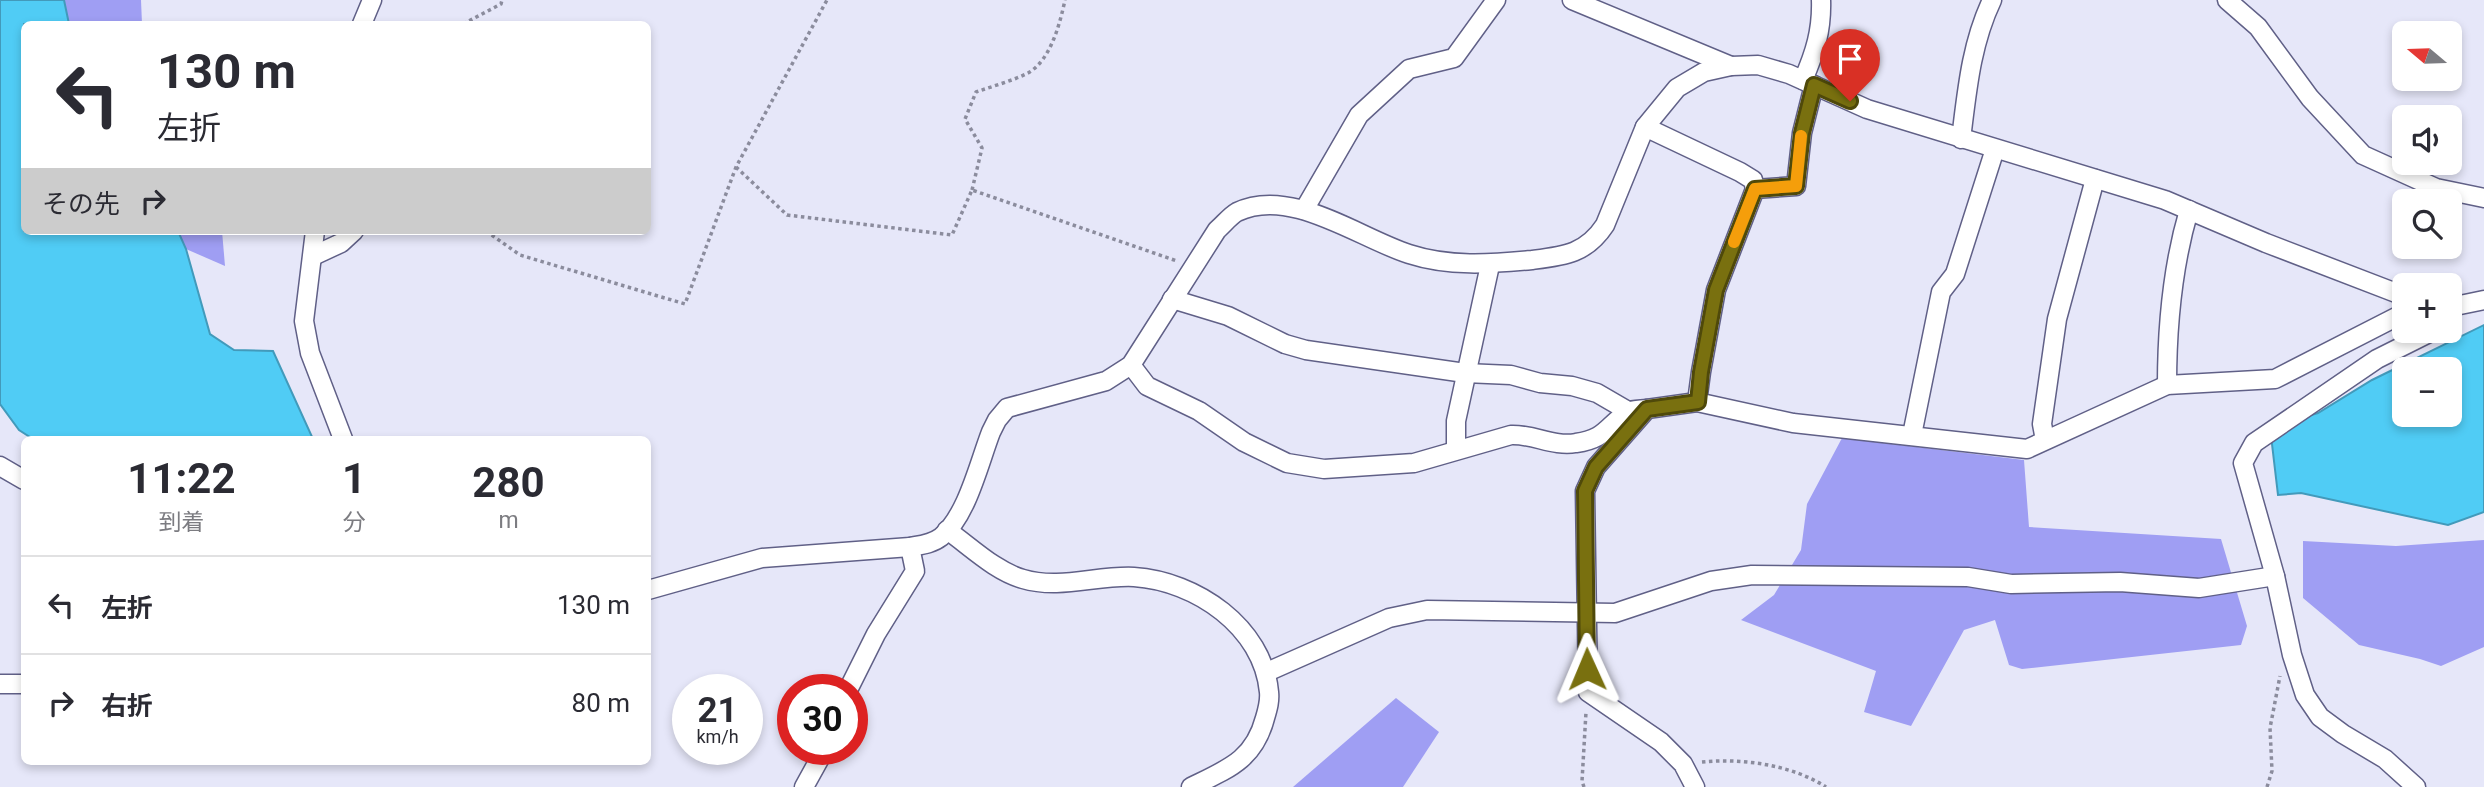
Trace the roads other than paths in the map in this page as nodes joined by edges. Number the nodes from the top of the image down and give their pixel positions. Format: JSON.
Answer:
{"nodes":[{"id":1,"x":372,"y":0,"type":"edge"},
{"id":2,"x":1496,"y":0,"type":"edge"},
{"id":3,"x":1572,"y":0,"type":"edge"},
{"id":4,"x":1821,"y":0,"type":"edge"},
{"id":5,"x":1992,"y":0,"type":"edge"},
{"id":6,"x":2227,"y":0,"type":"edge"},
{"id":7,"x":363,"y":21,"type":"edge"},
{"id":8,"x":1731,"y":66,"type":"junction"},
{"id":9,"x":1808,"y":83,"type":"junction"},
{"id":10,"x":1645,"y":127,"type":"junction"},
{"id":11,"x":1961,"y":139,"type":"junction"},
{"id":12,"x":1995,"y":149,"type":"junction"},
{"id":13,"x":2095,"y":179,"type":"junction"},
{"id":14,"x":1755,"y":189,"type":"junction"},
{"id":15,"x":2484,"y":198,"type":"edge"},
{"id":16,"x":1304,"y":210,"type":"junction"},
{"id":17,"x":2189,"y":210,"type":"junction"},
{"id":18,"x":315,"y":235,"type":"edge"},
{"id":19,"x":350,"y":235,"type":"edge"},
{"id":20,"x":313,"y":256,"type":"junction"},
{"id":21,"x":1490,"y":264,"type":"junction"},
{"id":22,"x":2392,"y":291,"type":"edge"},
{"id":23,"x":1172,"y":299,"type":"junction"},
{"id":24,"x":2484,"y":300,"type":"edge"},
{"id":25,"x":2462,"y":303,"type":"edge"},
{"id":26,"x":2392,"y":319,"type":"edge"},
{"id":27,"x":2409,"y":343,"type":"edge"},
{"id":28,"x":1130,"y":365,"type":"junction"},
{"id":29,"x":1465,"y":373,"type":"junction"},
{"id":30,"x":2167,"y":385,"type":"junction"},
{"id":31,"x":1698,"y":402,"type":"junction"},
{"id":32,"x":1647,"y":409,"type":"junction"},
{"id":33,"x":1628,"y":411,"type":"junction"},
{"id":34,"x":1912,"y":435,"type":"junction"},
{"id":35,"x":343,"y":436,"type":"edge"},
{"id":36,"x":2045,"y":440,"type":"junction"},
{"id":37,"x":1456,"y":450,"type":"junction"},
{"id":38,"x":0,"y":466,"type":"edge"},
{"id":39,"x":21,"y":478,"type":"edge"},
{"id":40,"x":947,"y":530,"type":"junction"},
{"id":41,"x":910,"y":547,"type":"junction"},
{"id":42,"x":2275,"y":576,"type":"junction"},
{"id":43,"x":651,"y":589,"type":"edge"},
{"id":44,"x":1586,"y":613,"type":"junction"},
{"id":45,"x":1267,"y":672,"type":"junction"},
{"id":46,"x":856,"y":674,"type":"edge"},
{"id":47,"x":0,"y":684,"type":"edge"},
{"id":48,"x":21,"y":684,"type":"edge"},
{"id":49,"x":816,"y":765,"type":"edge"},
{"id":50,"x":804,"y":787,"type":"edge"},
{"id":51,"x":1191,"y":787,"type":"edge"},
{"id":52,"x":1695,"y":787,"type":"edge"},
{"id":53,"x":2416,"y":787,"type":"edge"}],
"edges":[{"from":1,"to":7,"type":"street"},
{"from":2,"to":16,"type":"street"},
{"from":3,"to":8,"type":"street"},
{"from":4,"to":9,"type":"street"},
{"from":5,"to":11,"type":"street"},
{"from":6,"to":15,"type":"street"},
{"from":8,"to":9,"type":"street"},
{"from":8,"to":10,"type":"street"},
{"from":9,"to":11,"type":"street"},
{"from":9,"to":14,"type":"street"},
{"from":10,"to":14,"type":"street"},
{"from":10,"to":21,"type":"street"},
{"from":11,"to":12,"type":"street"},
{"from":12,"to":13,"type":"street"},
{"from":12,"to":34,"type":"street"},
{"from":13,"to":17,"type":"street"},
{"from":13,"to":36,"type":"street"},
{"from":14,"to":31,"type":"street"},
{"from":16,"to":21,"type":"street"},
{"from":16,"to":23,"type":"street"},
{"from":17,"to":22,"type":"street"},
{"from":17,"to":30,"type":"street"},
{"from":18,"to":20,"type":"street"},
{"from":19,"to":20,"type":"street"},
{"from":20,"to":35,"type":"street"},
{"from":21,"to":29,"type":"street"},
{"from":23,"to":28,"type":"street"},
{"from":23,"to":29,"type":"street"},
{"from":24,"to":25,"type":"street"},
{"from":26,"to":30,"type":"street"},
{"from":27,"to":42,"type":"street"},
{"from":28,"to":37,"type":"street"},
{"from":28,"to":40,"type":"street"},
{"from":29,"to":33,"type":"street"},
{"from":29,"to":37,"type":"street"},
{"from":30,"to":36,"type":"street"},
{"from":31,"to":32,"type":"street"},
{"from":31,"to":34,"type":"street"},
{"from":32,"to":33,"type":"street"},
{"from":32,"to":44,"type":"street"},
{"from":33,"to":37,"type":"street"},
{"from":34,"to":36,"type":"street"},
{"from":38,"to":39,"type":"street"},
{"from":40,"to":41,"type":"street"},
{"from":40,"to":45,"type":"street"},
{"from":41,"to":43,"type":"street"},
{"from":41,"to":46,"type":"street"},
{"from":42,"to":44,"type":"street"},
{"from":42,"to":53,"type":"street"},
{"from":44,"to":45,"type":"street"},
{"from":44,"to":52,"type":"street"},
{"from":45,"to":51,"type":"street"},
{"from":47,"to":48,"type":"street"},
{"from":49,"to":50,"type":"street"}]}
